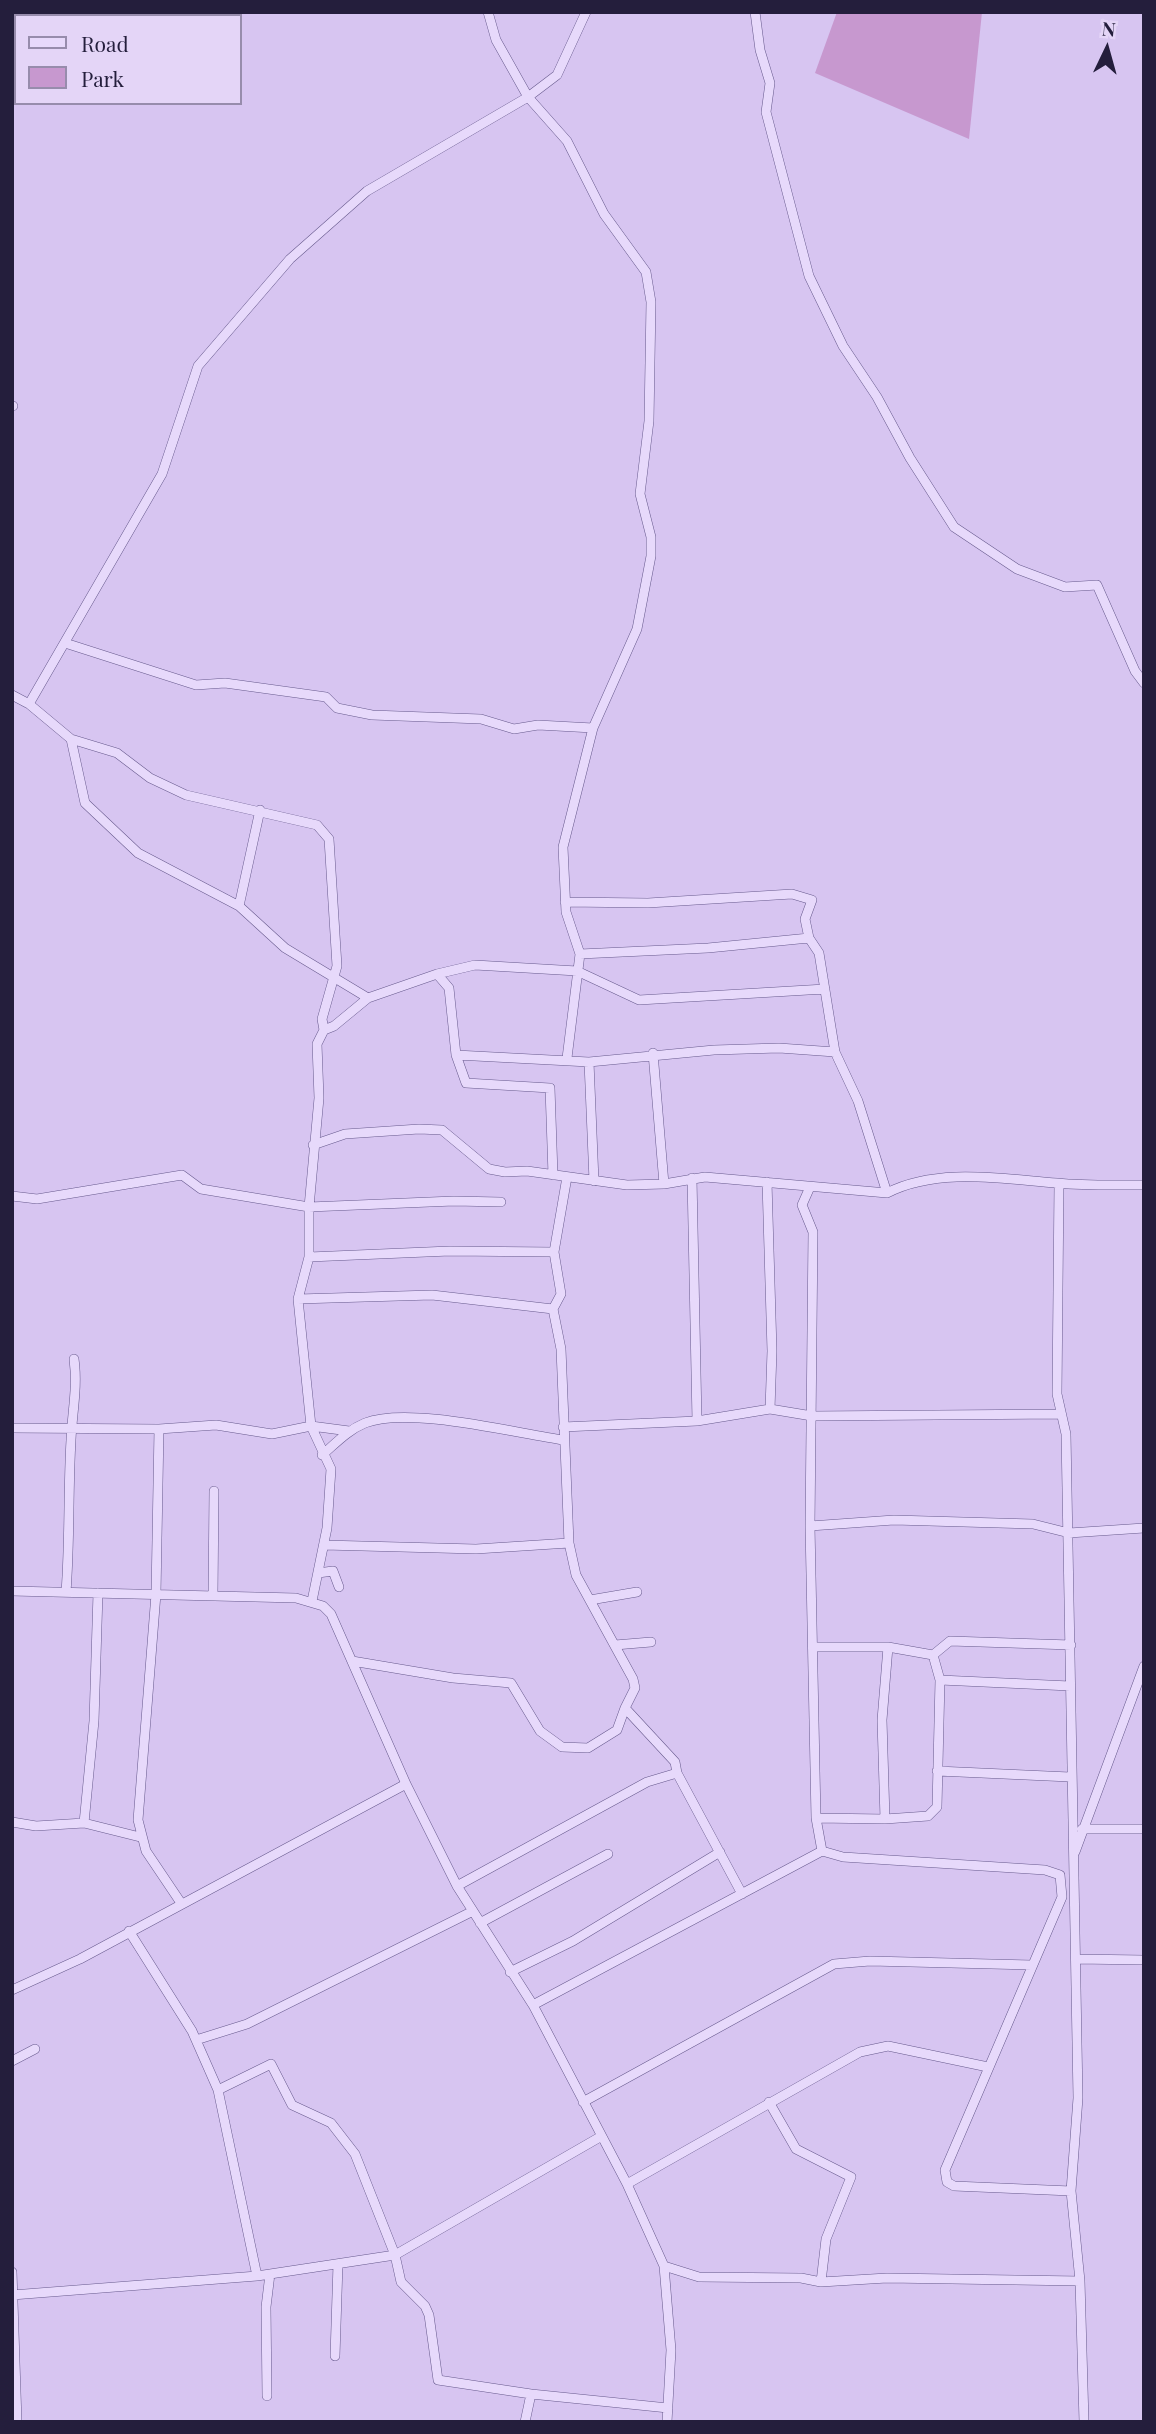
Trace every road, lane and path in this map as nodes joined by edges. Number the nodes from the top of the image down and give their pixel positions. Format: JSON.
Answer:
{"nodes":[{"id":1,"x":488,"y":12,"type":"edge"},
{"id":2,"x":586,"y":12,"type":"edge"},
{"id":3,"x":755,"y":12,"type":"edge"},
{"id":4,"x":528,"y":97,"type":"junction"},
{"id":5,"x":65,"y":643,"type":"junction"},
{"id":6,"x":1144,"y":683,"type":"edge"},
{"id":7,"x":12,"y":695,"type":"edge"},
{"id":8,"x":29,"y":704,"type":"junction"},
{"id":9,"x":593,"y":728,"type":"junction"},
{"id":10,"x":71,"y":739,"type":"junction"},
{"id":11,"x":260,"y":810,"type":"junction"},
{"id":12,"x":565,"y":902,"type":"junction"},
{"id":13,"x":239,"y":906,"type":"junction"},
{"id":14,"x":809,"y":938,"type":"junction"},
{"id":15,"x":580,"y":954,"type":"junction"},
{"id":16,"x":577,"y":971,"type":"junction"},
{"id":17,"x":437,"y":974,"type":"junction"},
{"id":18,"x":333,"y":976,"type":"junction"},
{"id":19,"x":825,"y":989,"type":"junction"},
{"id":20,"x":368,"y":998,"type":"junction"},
{"id":21,"x":324,"y":1030,"type":"junction"},
{"id":22,"x":835,"y":1052,"type":"junction"},
{"id":23,"x":653,"y":1053,"type":"junction"},
{"id":24,"x":456,"y":1055,"type":"junction"},
{"id":25,"x":567,"y":1059,"type":"junction"},
{"id":26,"x":589,"y":1062,"type":"junction"},
{"id":27,"x":313,"y":1145,"type":"junction"},
{"id":28,"x":554,"y":1175,"type":"junction"},
{"id":29,"x":567,"y":1177,"type":"junction"},
{"id":30,"x":692,"y":1178,"type":"junction"},
{"id":31,"x":594,"y":1181,"type":"junction"},
{"id":32,"x":767,"y":1182,"type":"junction"},
{"id":33,"x":664,"y":1184,"type":"junction"},
{"id":34,"x":1059,"y":1184,"type":"junction"},
{"id":35,"x":1144,"y":1185,"type":"edge"},
{"id":36,"x":810,"y":1187,"type":"junction"},
{"id":37,"x":887,"y":1193,"type":"junction"},
{"id":38,"x":12,"y":1196,"type":"edge"},
{"id":39,"x":501,"y":1202,"type":"dead end"},
{"id":40,"x":309,"y":1207,"type":"junction"},
{"id":41,"x":554,"y":1252,"type":"junction"},
{"id":42,"x":309,"y":1257,"type":"junction"},
{"id":43,"x":298,"y":1298,"type":"junction"},
{"id":44,"x":553,"y":1309,"type":"junction"},
{"id":45,"x":75,"y":1359,"type":"dead end"},
{"id":46,"x":770,"y":1409,"type":"junction"},
{"id":47,"x":1061,"y":1414,"type":"junction"},
{"id":48,"x":812,"y":1416,"type":"junction"},
{"id":49,"x":697,"y":1421,"type":"junction"},
{"id":50,"x":73,"y":1426,"type":"junction"},
{"id":51,"x":311,"y":1426,"type":"junction"},
{"id":52,"x":12,"y":1427,"type":"edge"},
{"id":53,"x":563,"y":1427,"type":"junction"},
{"id":54,"x":159,"y":1429,"type":"junction"},
{"id":55,"x":349,"y":1431,"type":"junction"},
{"id":56,"x":563,"y":1440,"type":"junction"},
{"id":57,"x":322,"y":1455,"type":"junction"},
{"id":58,"x":214,"y":1492,"type":"dead end"},
{"id":59,"x":810,"y":1526,"type":"junction"},
{"id":60,"x":1144,"y":1528,"type":"edge"},
{"id":61,"x":1069,"y":1533,"type":"junction"},
{"id":62,"x":569,"y":1543,"type":"junction"},
{"id":63,"x":324,"y":1545,"type":"junction"},
{"id":64,"x":318,"y":1573,"type":"junction"},
{"id":65,"x":339,"y":1587,"type":"dead end"},
{"id":66,"x":12,"y":1591,"type":"edge"},
{"id":67,"x":66,"y":1592,"type":"junction"},
{"id":68,"x":637,"y":1592,"type":"dead end"},
{"id":69,"x":98,"y":1593,"type":"junction"},
{"id":70,"x":156,"y":1594,"type":"junction"},
{"id":71,"x":213,"y":1595,"type":"junction"},
{"id":72,"x":590,"y":1600,"type":"junction"},
{"id":73,"x":312,"y":1601,"type":"junction"},
{"id":74,"x":651,"y":1642,"type":"dead end"},
{"id":75,"x":615,"y":1645,"type":"junction"},
{"id":76,"x":1071,"y":1645,"type":"junction"},
{"id":77,"x":814,"y":1647,"type":"junction"},
{"id":78,"x":888,"y":1647,"type":"junction"},
{"id":79,"x":933,"y":1655,"type":"junction"},
{"id":80,"x":352,"y":1661,"type":"junction"},
{"id":81,"x":1144,"y":1667,"type":"edge"},
{"id":82,"x":940,"y":1680,"type":"junction"},
{"id":83,"x":1070,"y":1686,"type":"junction"},
{"id":84,"x":625,"y":1708,"type":"junction"},
{"id":85,"x":937,"y":1771,"type":"junction"},
{"id":86,"x":677,"y":1773,"type":"junction"},
{"id":87,"x":1070,"y":1777,"type":"junction"},
{"id":88,"x":406,"y":1784,"type":"junction"},
{"id":89,"x":816,"y":1818,"type":"junction"},
{"id":90,"x":885,"y":1819,"type":"junction"},
{"id":91,"x":12,"y":1822,"type":"edge"},
{"id":92,"x":84,"y":1823,"type":"junction"},
{"id":93,"x":1082,"y":1829,"type":"junction"},
{"id":94,"x":1144,"y":1829,"type":"edge"},
{"id":95,"x":140,"y":1837,"type":"junction"},
{"id":96,"x":720,"y":1852,"type":"junction"},
{"id":97,"x":822,"y":1852,"type":"junction"},
{"id":98,"x":608,"y":1854,"type":"dead end"},
{"id":99,"x":1072,"y":1860,"type":"junction"},
{"id":100,"x":457,"y":1886,"type":"junction"},
{"id":101,"x":742,"y":1894,"type":"junction"},
{"id":102,"x":181,"y":1903,"type":"junction"},
{"id":103,"x":473,"y":1911,"type":"junction"},
{"id":104,"x":480,"y":1923,"type":"junction"},
{"id":105,"x":129,"y":1931,"type":"junction"},
{"id":106,"x":1076,"y":1959,"type":"junction"},
{"id":107,"x":1144,"y":1961,"type":"edge"},
{"id":108,"x":1032,"y":1965,"type":"junction"},
{"id":109,"x":510,"y":1972,"type":"junction"},
{"id":110,"x":12,"y":1990,"type":"edge"},
{"id":111,"x":533,"y":2005,"type":"junction"},
{"id":112,"x":196,"y":2040,"type":"junction"},
{"id":113,"x":35,"y":2049,"type":"dead end"},
{"id":114,"x":12,"y":2061,"type":"edge"},
{"id":115,"x":988,"y":2067,"type":"junction"},
{"id":116,"x":218,"y":2090,"type":"junction"},
{"id":117,"x":583,"y":2102,"type":"junction"},
{"id":118,"x":769,"y":2102,"type":"junction"},
{"id":119,"x":600,"y":2137,"type":"junction"},
{"id":120,"x":626,"y":2183,"type":"junction"},
{"id":121,"x":1071,"y":2191,"type":"junction"},
{"id":122,"x":395,"y":2255,"type":"junction"},
{"id":123,"x":338,"y":2264,"type":"junction"},
{"id":124,"x":664,"y":2266,"type":"junction"},
{"id":125,"x":12,"y":2272,"type":"edge"},
{"id":126,"x":270,"y":2274,"type":"junction"},
{"id":127,"x":257,"y":2276,"type":"junction"},
{"id":128,"x":1080,"y":2281,"type":"junction"},
{"id":129,"x":821,"y":2282,"type":"junction"},
{"id":130,"x":13,"y":2295,"type":"edge"},
{"id":131,"x":335,"y":2356,"type":"dead end"},
{"id":132,"x":531,"y":2394,"type":"junction"},
{"id":133,"x":267,"y":2396,"type":"dead end"},
{"id":134,"x":668,"y":2408,"type":"junction"},
{"id":135,"x":17,"y":2422,"type":"edge"},
{"id":136,"x":525,"y":2422,"type":"edge"},
{"id":137,"x":667,"y":2422,"type":"edge"},
{"id":138,"x":1084,"y":2422,"type":"edge"}],
"edges":[{"from":1,"to":4,"type":"street"},
{"from":2,"to":4,"type":"street"},
{"from":3,"to":6,"type":"street"},
{"from":4,"to":5,"type":"street"},
{"from":4,"to":9,"type":"street"},
{"from":5,"to":8,"type":"street"},
{"from":5,"to":9,"type":"street"},
{"from":7,"to":8,"type":"street"},
{"from":8,"to":10,"type":"street"},
{"from":9,"to":12,"type":"street"},
{"from":10,"to":11,"type":"street"},
{"from":10,"to":13,"type":"street"},
{"from":11,"to":13,"type":"street"},
{"from":11,"to":18,"type":"street"},
{"from":12,"to":14,"type":"street"},
{"from":12,"to":15,"type":"street"},
{"from":13,"to":18,"type":"street"},
{"from":14,"to":15,"type":"street"},
{"from":14,"to":19,"type":"street"},
{"from":15,"to":16,"type":"street"},
{"from":16,"to":17,"type":"street"},
{"from":16,"to":19,"type":"street"},
{"from":16,"to":25,"type":"street"},
{"from":17,"to":20,"type":"street"},
{"from":17,"to":24,"type":"street"},
{"from":18,"to":20,"type":"street"},
{"from":18,"to":21,"type":"street"},
{"from":19,"to":22,"type":"street"},
{"from":20,"to":21,"type":"street"},
{"from":21,"to":27,"type":"street"},
{"from":22,"to":23,"type":"street"},
{"from":22,"to":37,"type":"street"},
{"from":23,"to":26,"type":"street"},
{"from":23,"to":33,"type":"street"},
{"from":24,"to":25,"type":"street"},
{"from":24,"to":28,"type":"street"},
{"from":25,"to":26,"type":"street"},
{"from":26,"to":31,"type":"street"},
{"from":27,"to":28,"type":"street"},
{"from":27,"to":40,"type":"street"},
{"from":28,"to":29,"type":"street"},
{"from":29,"to":31,"type":"street"},
{"from":29,"to":41,"type":"street"},
{"from":30,"to":32,"type":"street"},
{"from":30,"to":33,"type":"street"},
{"from":30,"to":49,"type":"street"},
{"from":31,"to":33,"type":"street"},
{"from":32,"to":36,"type":"street"},
{"from":32,"to":46,"type":"street"},
{"from":34,"to":35,"type":"street"},
{"from":34,"to":37,"type":"street"},
{"from":34,"to":47,"type":"street"},
{"from":36,"to":37,"type":"street"},
{"from":36,"to":48,"type":"street"},
{"from":38,"to":40,"type":"street"},
{"from":39,"to":40,"type":"street"},
{"from":40,"to":42,"type":"street"},
{"from":41,"to":42,"type":"street"},
{"from":41,"to":44,"type":"street"},
{"from":42,"to":43,"type":"street"},
{"from":43,"to":44,"type":"street"},
{"from":43,"to":51,"type":"street"},
{"from":44,"to":53,"type":"street"},
{"from":45,"to":50,"type":"street"},
{"from":46,"to":48,"type":"street"},
{"from":46,"to":49,"type":"street"},
{"from":47,"to":48,"type":"street"},
{"from":47,"to":61,"type":"street"},
{"from":48,"to":59,"type":"street"},
{"from":49,"to":53,"type":"street"},
{"from":50,"to":52,"type":"street"},
{"from":50,"to":54,"type":"street"},
{"from":50,"to":67,"type":"street"},
{"from":51,"to":54,"type":"street"},
{"from":51,"to":55,"type":"street"},
{"from":51,"to":57,"type":"street"},
{"from":53,"to":56,"type":"street"},
{"from":54,"to":70,"type":"street"},
{"from":55,"to":56,"type":"street"},
{"from":55,"to":57,"type":"street"},
{"from":56,"to":62,"type":"street"},
{"from":57,"to":63,"type":"street"},
{"from":58,"to":71,"type":"street"},
{"from":59,"to":61,"type":"street"},
{"from":59,"to":77,"type":"street"},
{"from":60,"to":61,"type":"street"},
{"from":61,"to":76,"type":"street"},
{"from":62,"to":63,"type":"street"},
{"from":62,"to":72,"type":"street"},
{"from":63,"to":64,"type":"street"},
{"from":64,"to":65,"type":"street"},
{"from":64,"to":73,"type":"street"},
{"from":66,"to":67,"type":"street"},
{"from":67,"to":69,"type":"street"},
{"from":68,"to":72,"type":"street"},
{"from":69,"to":70,"type":"street"},
{"from":69,"to":92,"type":"street"},
{"from":70,"to":71,"type":"street"},
{"from":70,"to":95,"type":"street"},
{"from":71,"to":73,"type":"street"},
{"from":72,"to":75,"type":"street"},
{"from":73,"to":80,"type":"street"},
{"from":74,"to":75,"type":"street"},
{"from":75,"to":84,"type":"street"},
{"from":76,"to":79,"type":"street"},
{"from":76,"to":83,"type":"street"},
{"from":77,"to":78,"type":"street"},
{"from":77,"to":89,"type":"street"},
{"from":78,"to":79,"type":"street"},
{"from":78,"to":90,"type":"street"},
{"from":79,"to":82,"type":"street"},
{"from":80,"to":84,"type":"street"},
{"from":80,"to":88,"type":"street"},
{"from":81,"to":93,"type":"street"},
{"from":82,"to":83,"type":"street"},
{"from":82,"to":85,"type":"street"},
{"from":83,"to":87,"type":"street"},
{"from":84,"to":86,"type":"street"},
{"from":85,"to":87,"type":"street"},
{"from":85,"to":90,"type":"street"},
{"from":86,"to":96,"type":"street"},
{"from":86,"to":100,"type":"street"},
{"from":87,"to":99,"type":"street"},
{"from":88,"to":100,"type":"street"},
{"from":88,"to":102,"type":"street"},
{"from":89,"to":90,"type":"street"},
{"from":89,"to":97,"type":"street"},
{"from":91,"to":92,"type":"street"},
{"from":92,"to":95,"type":"street"},
{"from":93,"to":94,"type":"street"},
{"from":93,"to":99,"type":"street"},
{"from":95,"to":102,"type":"street"},
{"from":96,"to":101,"type":"street"},
{"from":96,"to":109,"type":"street"},
{"from":97,"to":101,"type":"street"},
{"from":97,"to":108,"type":"street"},
{"from":98,"to":104,"type":"street"},
{"from":99,"to":106,"type":"street"},
{"from":100,"to":103,"type":"street"},
{"from":101,"to":111,"type":"street"},
{"from":102,"to":105,"type":"street"},
{"from":103,"to":104,"type":"street"},
{"from":103,"to":112,"type":"street"},
{"from":104,"to":109,"type":"street"},
{"from":105,"to":110,"type":"street"},
{"from":105,"to":112,"type":"street"},
{"from":106,"to":107,"type":"street"},
{"from":106,"to":121,"type":"street"},
{"from":108,"to":115,"type":"street"},
{"from":108,"to":117,"type":"street"},
{"from":109,"to":111,"type":"street"},
{"from":111,"to":117,"type":"street"},
{"from":112,"to":116,"type":"street"},
{"from":113,"to":114,"type":"street"},
{"from":115,"to":118,"type":"street"},
{"from":115,"to":121,"type":"street"},
{"from":116,"to":122,"type":"street"},
{"from":116,"to":127,"type":"street"},
{"from":117,"to":119,"type":"street"},
{"from":118,"to":120,"type":"street"},
{"from":118,"to":129,"type":"street"},
{"from":119,"to":120,"type":"street"},
{"from":119,"to":122,"type":"street"},
{"from":120,"to":124,"type":"street"},
{"from":121,"to":128,"type":"street"},
{"from":122,"to":123,"type":"street"},
{"from":122,"to":132,"type":"street"},
{"from":123,"to":126,"type":"street"},
{"from":123,"to":131,"type":"street"},
{"from":124,"to":129,"type":"street"},
{"from":124,"to":134,"type":"street"},
{"from":125,"to":130,"type":"street"},
{"from":126,"to":127,"type":"street"},
{"from":126,"to":133,"type":"street"},
{"from":127,"to":130,"type":"street"},
{"from":128,"to":129,"type":"street"},
{"from":128,"to":138,"type":"street"},
{"from":130,"to":135,"type":"street"},
{"from":132,"to":134,"type":"street"},
{"from":132,"to":136,"type":"street"},
{"from":134,"to":137,"type":"street"}]}
